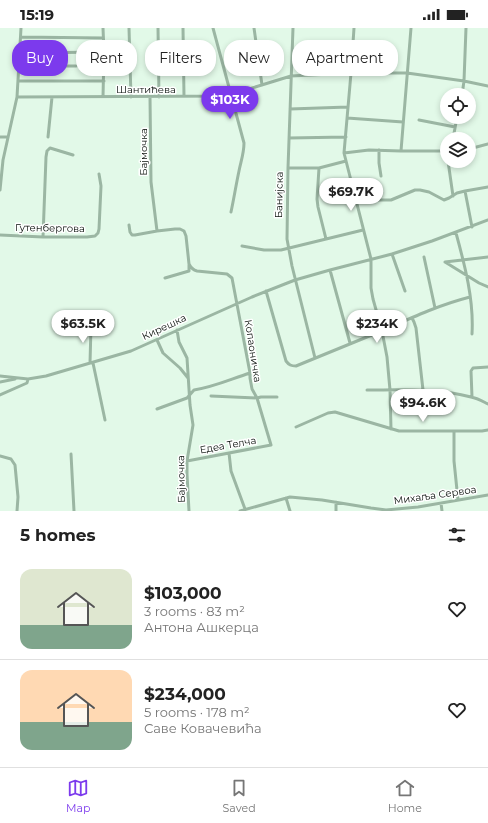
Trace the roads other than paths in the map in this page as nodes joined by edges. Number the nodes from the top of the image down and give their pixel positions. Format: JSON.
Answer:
{"nodes":[{"id":1,"x":21,"y":28,"type":"edge"},
{"id":2,"x":103,"y":28,"type":"edge"},
{"id":3,"x":129,"y":28,"type":"edge"},
{"id":4,"x":158,"y":28,"type":"edge"},
{"id":5,"x":183,"y":28,"type":"edge"},
{"id":6,"x":213,"y":28,"type":"edge"},
{"id":7,"x":254,"y":28,"type":"edge"},
{"id":8,"x":293,"y":28,"type":"edge"},
{"id":9,"x":354,"y":28,"type":"edge"},
{"id":10,"x":411,"y":28,"type":"edge"},
{"id":11,"x":466,"y":28,"type":"edge"},
{"id":12,"x":21,"y":37,"type":"junction"},
{"id":13,"x":104,"y":38,"type":"joint"},
{"id":14,"x":21,"y":40,"type":"edge"},
{"id":15,"x":353,"y":40,"type":"edge"},
{"id":16,"x":68,"y":66,"type":"edge"},
{"id":17,"x":76,"y":66,"type":"dead end"},
{"id":18,"x":398,"y":73,"type":"edge"},
{"id":19,"x":407,"y":73,"type":"junction"},
{"id":20,"x":18,"y":76,"type":"edge"},
{"id":21,"x":104,"y":76,"type":"edge"},
{"id":22,"x":291,"y":76,"type":"junction"},
{"id":23,"x":351,"y":76,"type":"edge"},
{"id":24,"x":18,"y":81,"type":"junction"},
{"id":25,"x":104,"y":81,"type":"junction"},
{"id":26,"x":464,"y":81,"type":"junction"},
{"id":27,"x":262,"y":85,"type":"junction"},
{"id":28,"x":488,"y":86,"type":"edge"},
{"id":29,"x":463,"y":88,"type":"edge"},
{"id":30,"x":231,"y":95,"type":"junction"},
{"id":31,"x":184,"y":96,"type":"junction"},
{"id":32,"x":17,"y":97,"type":"junction"},
{"id":33,"x":52,"y":97,"type":"junction"},
{"id":34,"x":103,"y":97,"type":"junction"},
{"id":35,"x":131,"y":97,"type":"junction"},
{"id":36,"x":150,"y":97,"type":"junction"},
{"id":37,"x":159,"y":97,"type":"junction"},
{"id":38,"x":348,"y":107,"type":"junction"},
{"id":39,"x":290,"y":108,"type":"junction"},
{"id":40,"x":347,"y":118,"type":"junction"},
{"id":41,"x":419,"y":120,"type":"dead end"},
{"id":42,"x":403,"y":122,"type":"junction"},
{"id":43,"x":456,"y":124,"type":"edge"},
{"id":44,"x":455,"y":127,"type":"junction"},
{"id":45,"x":454,"y":132,"type":"edge"},
{"id":46,"x":0,"y":137,"type":"edge"},
{"id":47,"x":7,"y":137,"type":"junction"},
{"id":48,"x":48,"y":137,"type":"dead end"},
{"id":49,"x":346,"y":137,"type":"junction"},
{"id":50,"x":289,"y":138,"type":"junction"},
{"id":51,"x":488,"y":144,"type":"edge"},
{"id":52,"x":476,"y":147,"type":"edge"},
{"id":53,"x":379,"y":150,"type":"junction"},
{"id":54,"x":401,"y":151,"type":"junction"},
{"id":55,"x":440,"y":151,"type":"edge"},
{"id":56,"x":344,"y":153,"type":"junction"},
{"id":57,"x":73,"y":155,"type":"dead end"},
{"id":58,"x":346,"y":161,"type":"junction"},
{"id":59,"x":288,"y":168,"type":"junction"},
{"id":60,"x":319,"y":168,"type":"junction"},
{"id":61,"x":449,"y":168,"type":"edge"},
{"id":62,"x":99,"y":174,"type":"dead end"},
{"id":63,"x":381,"y":176,"type":"dead end"},
{"id":64,"x":488,"y":187,"type":"edge"},
{"id":65,"x":0,"y":190,"type":"edge"},
{"id":66,"x":465,"y":191,"type":"junction"},
{"id":67,"x":453,"y":196,"type":"junction"},
{"id":68,"x":356,"y":203,"type":"junction"},
{"id":69,"x":231,"y":212,"type":"dead end"},
{"id":70,"x":488,"y":220,"type":"edge"},
{"id":71,"x":129,"y":226,"type":"dead end"},
{"id":72,"x":472,"y":227,"type":"junction"},
{"id":73,"x":363,"y":230,"type":"junction"},
{"id":74,"x":157,"y":231,"type":"junction"},
{"id":75,"x":456,"y":233,"type":"junction"},
{"id":76,"x":0,"y":234,"type":"edge"},
{"id":77,"x":43,"y":237,"type":"junction"},
{"id":78,"x":326,"y":239,"type":"junction"},
{"id":79,"x":242,"y":246,"type":"dead end"},
{"id":80,"x":288,"y":248,"type":"junction"},
{"id":81,"x":392,"y":254,"type":"junction"},
{"id":82,"x":424,"y":257,"type":"dead end"},
{"id":83,"x":488,"y":257,"type":"edge"},
{"id":84,"x":371,"y":259,"type":"junction"},
{"id":85,"x":463,"y":259,"type":"junction"},
{"id":86,"x":189,"y":264,"type":"junction"},
{"id":87,"x":194,"y":270,"type":"junction"},
{"id":88,"x":330,"y":270,"type":"junction"},
{"id":89,"x":189,"y":271,"type":"junction"},
{"id":90,"x":466,"y":275,"type":"junction"},
{"id":91,"x":166,"y":278,"type":"dead end"},
{"id":92,"x":295,"y":280,"type":"junction"},
{"id":93,"x":488,"y":287,"type":"edge"},
{"id":94,"x":266,"y":291,"type":"junction"},
{"id":95,"x":405,"y":291,"type":"dead end"},
{"id":96,"x":470,"y":297,"type":"junction"},
{"id":97,"x":237,"y":303,"type":"junction"},
{"id":98,"x":435,"y":308,"type":"junction"},
{"id":99,"x":412,"y":318,"type":"junction"},
{"id":100,"x":91,"y":327,"type":"dead end"},
{"id":101,"x":177,"y":330,"type":"junction"},
{"id":102,"x":382,"y":331,"type":"junction"},
{"id":103,"x":472,"y":334,"type":"dead end"},
{"id":104,"x":157,"y":340,"type":"junction"},
{"id":105,"x":350,"y":343,"type":"junction"},
{"id":106,"x":314,"y":358,"type":"junction"},
{"id":107,"x":91,"y":363,"type":"junction"},
{"id":108,"x":488,"y":367,"type":"edge"},
{"id":109,"x":250,"y":373,"type":"junction"},
{"id":110,"x":0,"y":376,"type":"edge"},
{"id":111,"x":19,"y":378,"type":"junction"},
{"id":112,"x":188,"y":378,"type":"junction"},
{"id":113,"x":28,"y":379,"type":"junction"},
{"id":114,"x":0,"y":382,"type":"edge"},
{"id":115,"x":367,"y":390,"type":"dead end"},
{"id":116,"x":390,"y":390,"type":"junction"},
{"id":117,"x":423,"y":390,"type":"junction"},
{"id":118,"x":0,"y":395,"type":"edge"},
{"id":119,"x":189,"y":396,"type":"junction"},
{"id":120,"x":211,"y":396,"type":"dead end"},
{"id":121,"x":277,"y":397,"type":"dead end"},
{"id":122,"x":472,"y":397,"type":"junction"},
{"id":123,"x":256,"y":398,"type":"junction"},
{"id":124,"x":488,"y":404,"type":"edge"},
{"id":125,"x":157,"y":409,"type":"dead end"},
{"id":126,"x":105,"y":420,"type":"dead end"},
{"id":127,"x":296,"y":427,"type":"dead end"},
{"id":128,"x":391,"y":429,"type":"junction"},
{"id":129,"x":488,"y":430,"type":"edge"},
{"id":130,"x":454,"y":431,"type":"junction"},
{"id":131,"x":272,"y":446,"type":"joint"},
{"id":132,"x":229,"y":453,"type":"junction"},
{"id":133,"x":71,"y":454,"type":"dead end"},
{"id":134,"x":0,"y":456,"type":"edge"},
{"id":135,"x":187,"y":461,"type":"junction"},
{"id":136,"x":488,"y":495,"type":"edge"},
{"id":137,"x":286,"y":498,"type":"junction"},
{"id":138,"x":458,"y":500,"type":"junction"},
{"id":139,"x":336,"y":502,"type":"junction"},
{"id":140,"x":441,"y":503,"type":"junction"},
{"id":141,"x":245,"y":510,"type":"junction"},
{"id":142,"x":17,"y":511,"type":"edge"},
{"id":143,"x":74,"y":511,"type":"edge"},
{"id":144,"x":189,"y":511,"type":"edge"},
{"id":145,"x":240,"y":511,"type":"edge"},
{"id":146,"x":290,"y":511,"type":"edge"},
{"id":147,"x":336,"y":511,"type":"edge"},
{"id":148,"x":442,"y":511,"type":"edge"}],
"edges":[{"from":1,"to":12,"type":"street"},
{"from":2,"to":13,"type":"street"},
{"from":3,"to":35,"type":"street"},
{"from":4,"to":37,"type":"street"},
{"from":5,"to":31,"type":"street"},
{"from":6,"to":30,"type":"street"},
{"from":7,"to":27,"type":"street"},
{"from":8,"to":22,"type":"street","name":"Банијска"},
{"from":9,"to":15,"type":"street"},
{"from":10,"to":19,"type":"street"},
{"from":11,"to":26,"type":"street"},
{"from":12,"to":13,"type":"street"},
{"from":12,"to":14,"type":"street"},
{"from":16,"to":17,"type":"street"},
{"from":18,"to":19,"type":"street","name":"Шантићева"},
{"from":19,"to":26,"type":"street","name":"Шантићева"},
{"from":19,"to":42,"type":"street"},
{"from":20,"to":24,"type":"street"},
{"from":21,"to":25,"type":"street"},
{"from":22,"to":27,"type":"street","name":"Шантићева"},
{"from":22,"to":39,"type":"street","name":"Банијска"},
{"from":23,"to":38,"type":"street"},
{"from":24,"to":25,"type":"street"},
{"from":24,"to":32,"type":"street"},
{"from":25,"to":34,"type":"street"},
{"from":26,"to":28,"type":"street","name":"Шантићева"},
{"from":26,"to":29,"type":"street"},
{"from":27,"to":30,"type":"street","name":"Шантићева"},
{"from":30,"to":31,"type":"street","name":"Шантићева"},
{"from":30,"to":69,"type":"street"},
{"from":31,"to":37,"type":"street","name":"Шантићева"},
{"from":32,"to":33,"type":"street","name":"Шантићева"},
{"from":32,"to":47,"type":"street"},
{"from":33,"to":34,"type":"street","name":"Шантићева"},
{"from":33,"to":48,"type":"street"},
{"from":34,"to":35,"type":"street","name":"Шантићева"},
{"from":35,"to":36,"type":"street","name":"Шантићева"},
{"from":36,"to":37,"type":"street","name":"Шантићева"},
{"from":36,"to":74,"type":"street","name":"Бајмочка"},
{"from":38,"to":39,"type":"street"},
{"from":38,"to":40,"type":"street"},
{"from":39,"to":50,"type":"street","name":"Банијска"},
{"from":40,"to":42,"type":"street"},
{"from":40,"to":49,"type":"street"},
{"from":41,"to":44,"type":"street"},
{"from":42,"to":54,"type":"street"},
{"from":43,"to":44,"type":"street"},
{"from":44,"to":45,"type":"street"},
{"from":46,"to":47,"type":"street"},
{"from":47,"to":65,"type":"street"},
{"from":49,"to":50,"type":"street"},
{"from":49,"to":56,"type":"street"},
{"from":50,"to":59,"type":"street","name":"Банијска"},
{"from":51,"to":52,"type":"street"},
{"from":53,"to":54,"type":"street"},
{"from":53,"to":56,"type":"street"},
{"from":53,"to":63,"type":"street"},
{"from":54,"to":55,"type":"street"},
{"from":56,"to":58,"type":"street"},
{"from":57,"to":77,"type":"street"},
{"from":58,"to":60,"type":"street"},
{"from":58,"to":68,"type":"street"},
{"from":59,"to":60,"type":"street"},
{"from":59,"to":80,"type":"street","name":"Банијска"},
{"from":60,"to":78,"type":"street"},
{"from":61,"to":67,"type":"street"},
{"from":62,"to":77,"type":"street","name":"Гутенбергова"},
{"from":64,"to":66,"type":"street"},
{"from":66,"to":67,"type":"street"},
{"from":66,"to":72,"type":"street"},
{"from":67,"to":68,"type":"street"},
{"from":68,"to":73,"type":"street"},
{"from":70,"to":72,"type":"street","name":"Кирешка"},
{"from":71,"to":74,"type":"street"},
{"from":72,"to":75,"type":"street","name":"Кирешка"},
{"from":73,"to":78,"type":"street"},
{"from":73,"to":84,"type":"street"},
{"from":74,"to":86,"type":"street"},
{"from":75,"to":81,"type":"street","name":"Кирешка"},
{"from":75,"to":85,"type":"street"},
{"from":76,"to":77,"type":"street","name":"Гутенбергова"},
{"from":78,"to":80,"type":"street"},
{"from":79,"to":80,"type":"street"},
{"from":80,"to":92,"type":"street","name":"Банијска"},
{"from":81,"to":84,"type":"street","name":"Кирешка"},
{"from":81,"to":95,"type":"street"},
{"from":82,"to":98,"type":"street"},
{"from":83,"to":85,"type":"street"},
{"from":84,"to":88,"type":"street","name":"Кирешка"},
{"from":84,"to":102,"type":"street"},
{"from":85,"to":90,"type":"street"},
{"from":85,"to":90,"type":"street"},
{"from":86,"to":87,"type":"street"},
{"from":86,"to":89,"type":"street"},
{"from":87,"to":89,"type":"street"},
{"from":87,"to":97,"type":"street"},
{"from":88,"to":92,"type":"street","name":"Кирешка"},
{"from":88,"to":105,"type":"street"},
{"from":89,"to":91,"type":"street"},
{"from":90,"to":93,"type":"street"},
{"from":90,"to":96,"type":"street"},
{"from":92,"to":94,"type":"street","name":"Кирешка"},
{"from":92,"to":106,"type":"street","name":"Банијска"},
{"from":94,"to":97,"type":"street","name":"Кирешка"},
{"from":94,"to":106,"type":"street"},
{"from":96,"to":98,"type":"street"},
{"from":96,"to":103,"type":"street"},
{"from":97,"to":101,"type":"street","name":"Кирешка"},
{"from":97,"to":109,"type":"street","name":"Копаоничка"},
{"from":98,"to":99,"type":"street"},
{"from":99,"to":102,"type":"street"},
{"from":99,"to":117,"type":"street"},
{"from":100,"to":107,"type":"street"},
{"from":101,"to":104,"type":"street","name":"Кирешка"},
{"from":101,"to":112,"type":"street","name":"Бајмочка"},
{"from":102,"to":105,"type":"street"},
{"from":102,"to":116,"type":"street"},
{"from":104,"to":107,"type":"street","name":"Кирешка"},
{"from":104,"to":112,"type":"street"},
{"from":105,"to":106,"type":"street"},
{"from":107,"to":113,"type":"street","name":"Кирешка"},
{"from":107,"to":126,"type":"street"},
{"from":108,"to":122,"type":"street"},
{"from":109,"to":119,"type":"street"},
{"from":109,"to":123,"type":"street","name":"Копаоничка"},
{"from":110,"to":111,"type":"street","name":"Кирешка"},
{"from":111,"to":113,"type":"street","name":"Кирешка"},
{"from":111,"to":114,"type":"street","name":"Кирешка"},
{"from":112,"to":119,"type":"street","name":"Бајмочка"},
{"from":113,"to":118,"type":"street"},
{"from":115,"to":116,"type":"street"},
{"from":116,"to":117,"type":"street"},
{"from":116,"to":128,"type":"street"},
{"from":117,"to":122,"type":"street"},
{"from":119,"to":125,"type":"street"},
{"from":119,"to":135,"type":"street","name":"Бајмочка"},
{"from":120,"to":123,"type":"street"},
{"from":121,"to":123,"type":"street"},
{"from":122,"to":124,"type":"street"},
{"from":123,"to":131,"type":"street","name":"Копаоничка"},
{"from":127,"to":128,"type":"street"},
{"from":128,"to":130,"type":"street"},
{"from":129,"to":130,"type":"street"},
{"from":130,"to":138,"type":"street"},
{"from":131,"to":132,"type":"street","name":"Едеа Телча"},
{"from":132,"to":135,"type":"street","name":"Едеа Телча"},
{"from":132,"to":141,"type":"street"},
{"from":133,"to":143,"type":"street"},
{"from":134,"to":142,"type":"street"},
{"from":135,"to":144,"type":"street","name":"Бајмочка"},
{"from":136,"to":138,"type":"street","name":"Михаља Сервоа"},
{"from":137,"to":139,"type":"street","name":"Михаља Сервоа"},
{"from":137,"to":141,"type":"street","name":"Михаља Сервоа"},
{"from":137,"to":146,"type":"street"},
{"from":138,"to":140,"type":"street","name":"Михаља Сервоа"},
{"from":139,"to":140,"type":"street","name":"Михаља Сервоа"},
{"from":139,"to":147,"type":"street"},
{"from":140,"to":148,"type":"street"},
{"from":141,"to":145,"type":"street","name":"Михаља Сервоа"}]}
